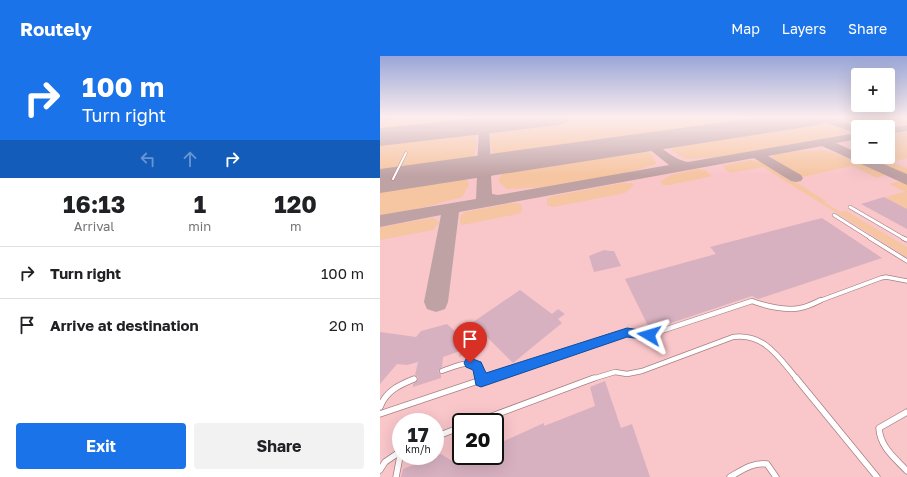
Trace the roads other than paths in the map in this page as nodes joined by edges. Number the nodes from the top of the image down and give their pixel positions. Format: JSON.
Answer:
{"nodes":[{"id":1,"x":406,"y":153,"type":"dead end"},
{"id":2,"x":393,"y":179,"type":"dead end"},
{"id":3,"x":850,"y":206,"type":"dead end"},
{"id":4,"x":834,"y":215,"type":"dead end"},
{"id":5,"x":907,"y":240,"type":"edge"},
{"id":6,"x":907,"y":261,"type":"edge"},
{"id":7,"x":907,"y":281,"type":"edge"},
{"id":8,"x":442,"y":371,"type":"dead end"},
{"id":9,"x":414,"y":379,"type":"dead end"},
{"id":10,"x":481,"y":381,"type":"junction"},
{"id":11,"x":380,"y":407,"type":"edge"},
{"id":12,"x":907,"y":412,"type":"edge"},
{"id":13,"x":500,"y":413,"type":"edge"},
{"id":14,"x":380,"y":414,"type":"edge"},
{"id":15,"x":392,"y":457,"type":"edge"},
{"id":16,"x":398,"y":465,"type":"edge"},
{"id":17,"x":380,"y":470,"type":"edge"},
{"id":18,"x":907,"y":471,"type":"edge"},
{"id":19,"x":396,"y":477,"type":"edge"},
{"id":20,"x":730,"y":477,"type":"edge"},
{"id":21,"x":776,"y":477,"type":"edge"},
{"id":22,"x":878,"y":477,"type":"edge"}],
"edges":[{"from":1,"to":2,"type":"lane"},
{"from":3,"to":5,"type":"lane"},
{"from":4,"to":6,"type":"lane"},
{"from":7,"to":10,"type":"lane"},
{"from":8,"to":10,"type":"lane"},
{"from":9,"to":11,"type":"lane"},
{"from":10,"to":14,"type":"lane"},
{"from":12,"to":18,"type":"lane"},
{"from":13,"to":22,"type":"lane"},
{"from":15,"to":17,"type":"lane"},
{"from":16,"to":19,"type":"lane"},
{"from":20,"to":21,"type":"lane"}]}
